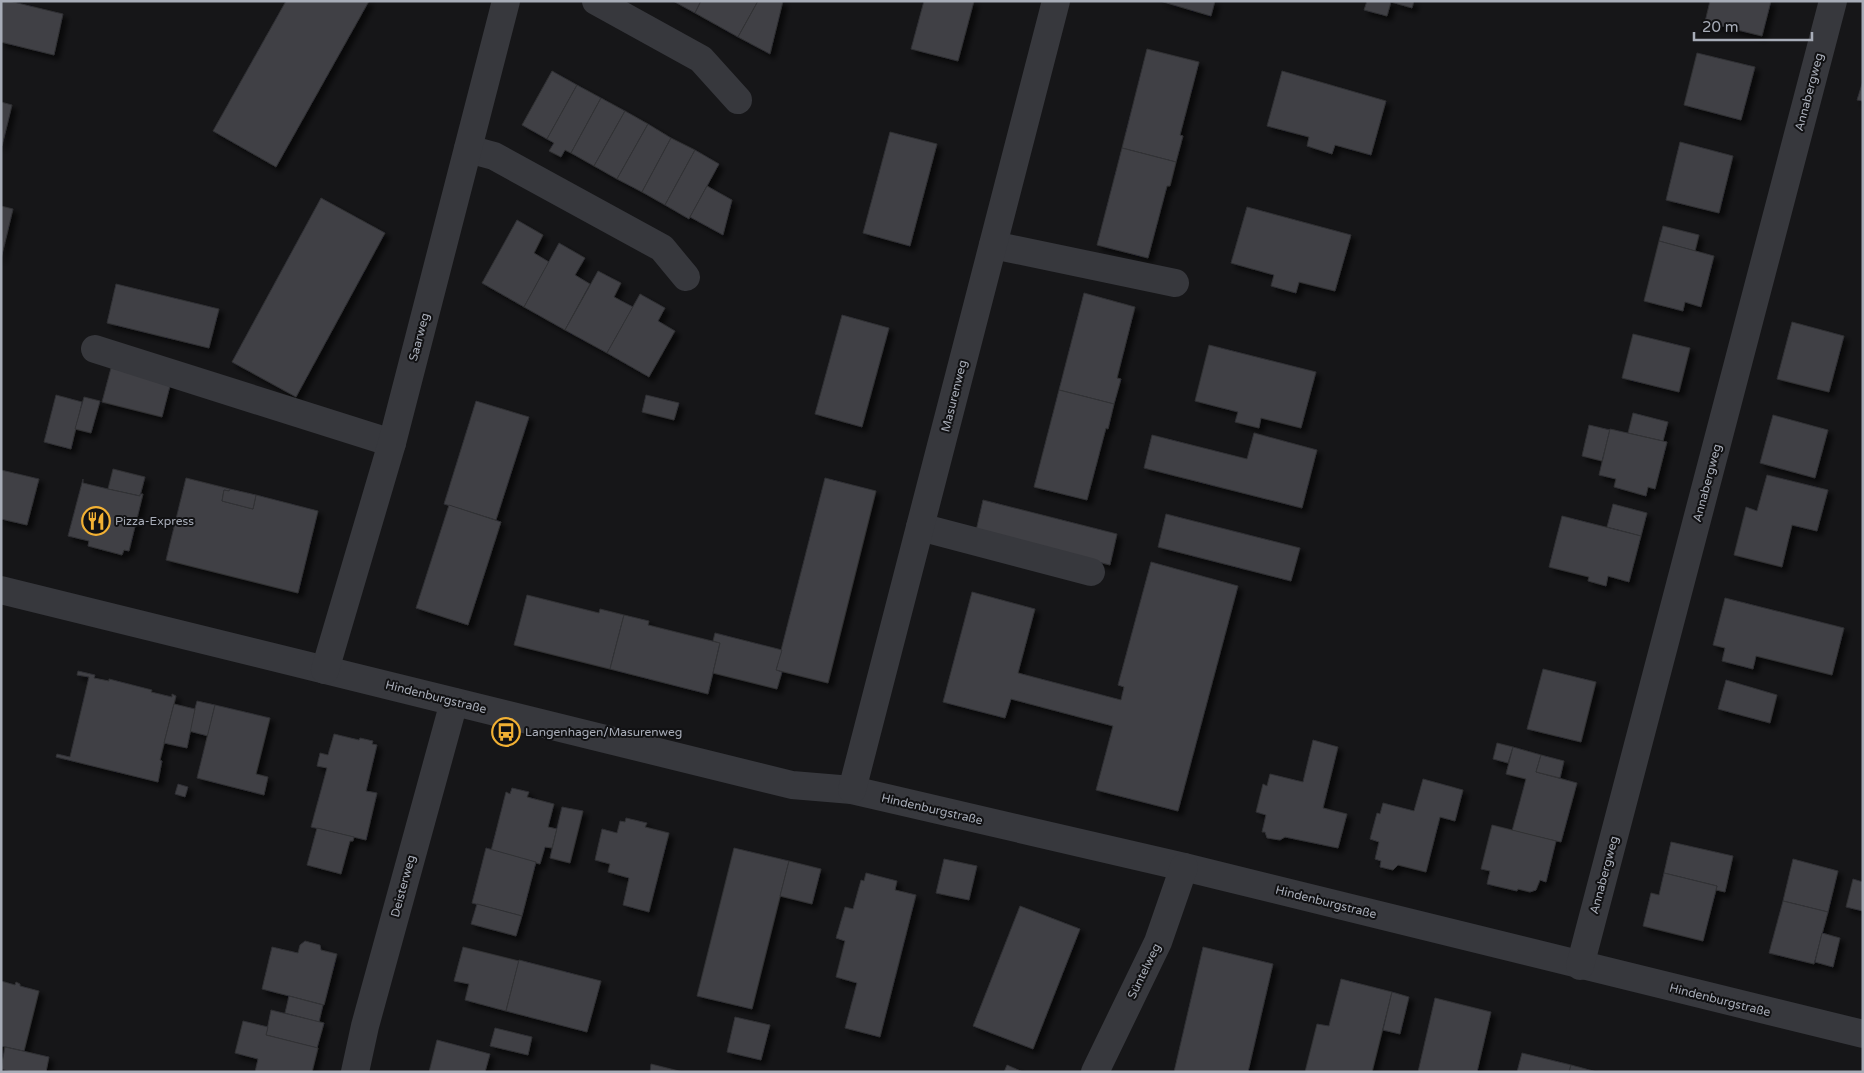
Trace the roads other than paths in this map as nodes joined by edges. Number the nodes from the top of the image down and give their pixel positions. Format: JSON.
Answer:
{"nodes":[{"id":1,"x":506,"y":1,"type":"edge"},
{"id":2,"x":596,"y":1,"type":"edge"},
{"id":3,"x":1056,"y":1,"type":"edge"},
{"id":4,"x":1833,"y":1,"type":"edge"},
{"id":5,"x":738,"y":100,"type":"dead end"},
{"id":6,"x":468,"y":149,"type":"junction"},
{"id":7,"x":994,"y":245,"type":"junction"},
{"id":8,"x":686,"y":277,"type":"dead end"},
{"id":9,"x":1175,"y":283,"type":"dead end"},
{"id":10,"x":95,"y":349,"type":"dead end"},
{"id":11,"x":392,"y":443,"type":"junction"},
{"id":12,"x":920,"y":528,"type":"junction"},
{"id":13,"x":1091,"y":572,"type":"dead end"},
{"id":14,"x":1,"y":590,"type":"edge"},
{"id":15,"x":325,"y":670,"type":"junction"},
{"id":16,"x":454,"y":702,"type":"junction"},
{"id":17,"x":852,"y":790,"type":"junction"},
{"id":18,"x":1184,"y":867,"type":"junction"},
{"id":19,"x":1580,"y":966,"type":"junction"},
{"id":20,"x":1863,"y":1034,"type":"edge"},
{"id":21,"x":355,"y":1072,"type":"edge"},
{"id":22,"x":1095,"y":1072,"type":"edge"}],
"edges":[{"from":1,"to":6,"type":"street","name":"Saarweg"},
{"from":2,"to":5,"type":"street"},
{"from":3,"to":7,"type":"street","name":"Masurenweg"},
{"from":4,"to":19,"type":"street","name":"Annabergweg"},
{"from":6,"to":8,"type":"street"},
{"from":6,"to":11,"type":"street","name":"Saarweg"},
{"from":7,"to":9,"type":"street"},
{"from":7,"to":12,"type":"street","name":"Masurenweg"},
{"from":10,"to":11,"type":"street"},
{"from":11,"to":15,"type":"street","name":"Saarweg"},
{"from":12,"to":13,"type":"street"},
{"from":12,"to":17,"type":"street","name":"Masurenweg"},
{"from":14,"to":15,"type":"street","name":"Hindenburgstraße"},
{"from":15,"to":16,"type":"street","name":"Hindenburgstraße"},
{"from":16,"to":17,"type":"street","name":"Hindenburgstraße"},
{"from":16,"to":21,"type":"street","name":"Deisterweg"},
{"from":17,"to":18,"type":"street","name":"Hindenburgstraße"},
{"from":18,"to":19,"type":"street","name":"Hindenburgstraße"},
{"from":18,"to":22,"type":"street","name":"Süntelweg"},
{"from":19,"to":20,"type":"street","name":"Hindenburgstraße"}]}
